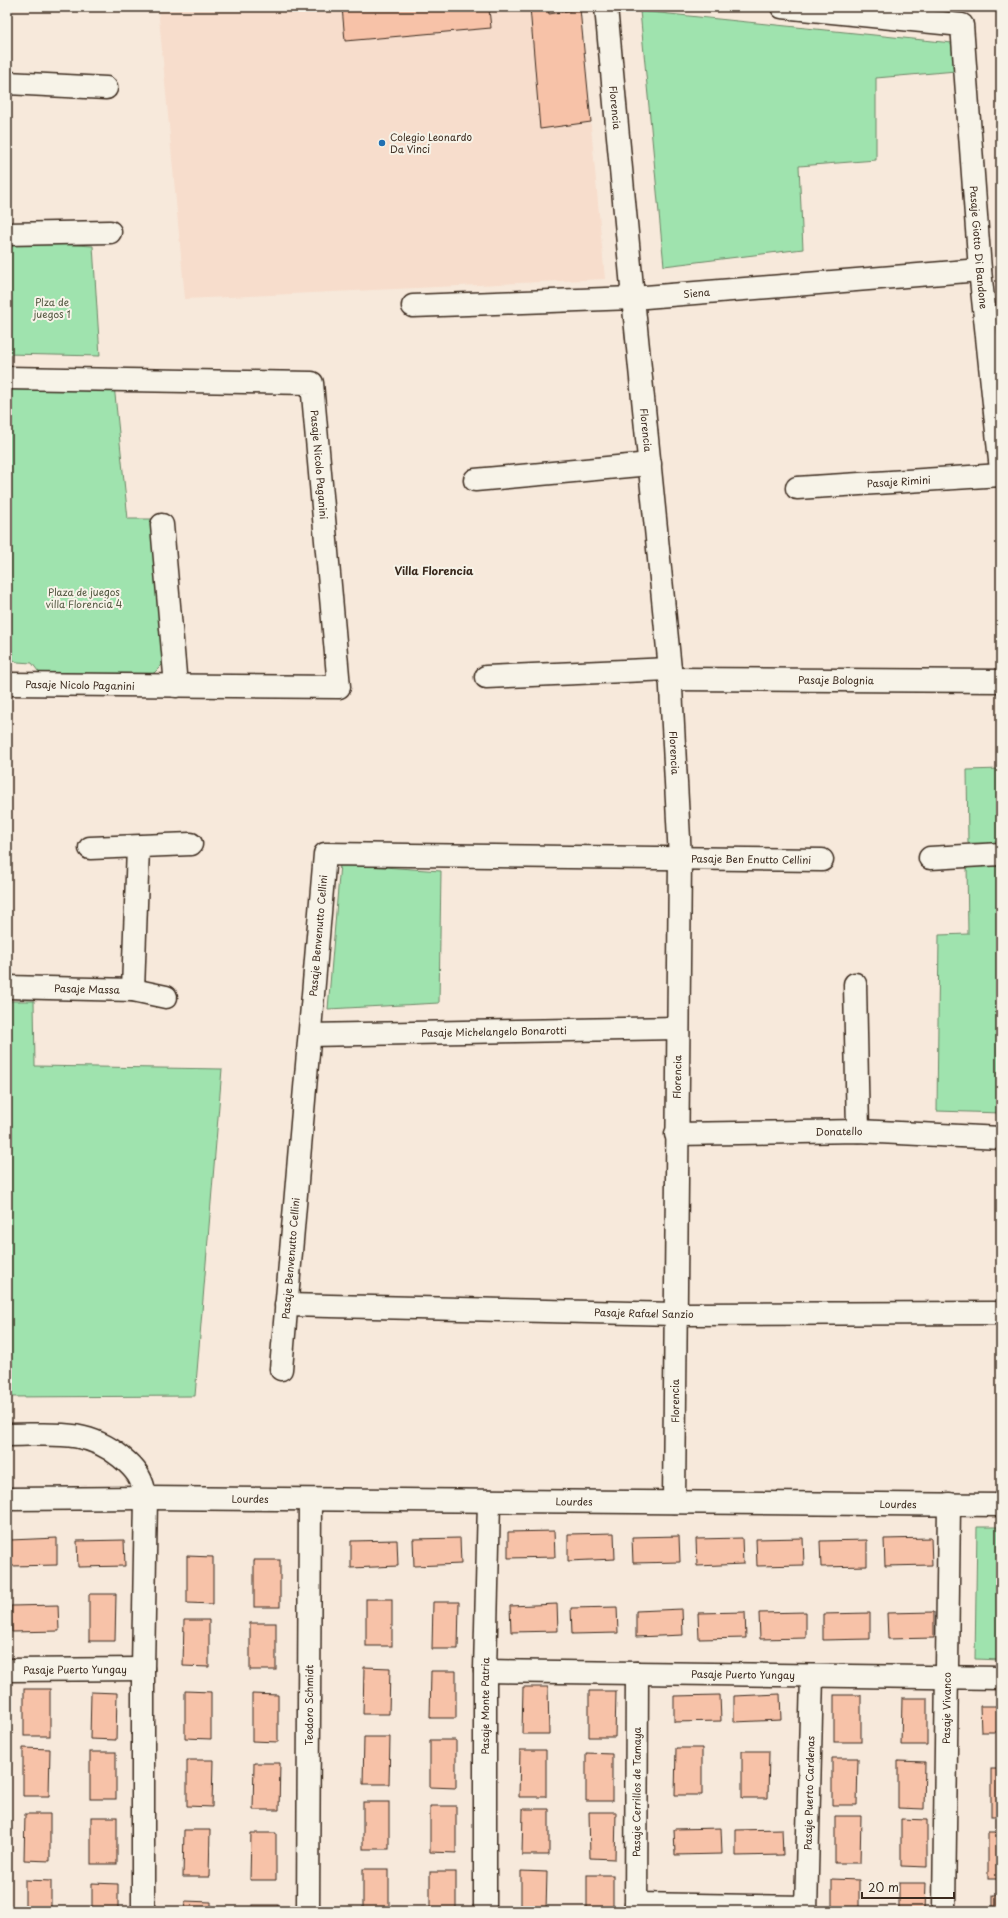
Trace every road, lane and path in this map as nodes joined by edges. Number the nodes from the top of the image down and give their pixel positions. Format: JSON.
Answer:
{"nodes":[{"id":1,"x":606,"y":7,"type":"edge"},
{"id":2,"x":782,"y":7,"type":"edge"},
{"id":3,"x":7,"y":83,"type":"edge"},
{"id":4,"x":106,"y":88,"type":"dead end"},
{"id":5,"x":110,"y":232,"type":"dead end"},
{"id":6,"x":7,"y":234,"type":"edge"},
{"id":7,"x":980,"y":270,"type":"junction"},
{"id":8,"x":633,"y":298,"type":"junction"},
{"id":9,"x":413,"y":306,"type":"dead end"},
{"id":10,"x":7,"y":378,"type":"edge"},
{"id":11,"x":650,"y":464,"type":"junction"},
{"id":12,"x":1001,"y":470,"type":"edge"},
{"id":13,"x":1001,"y":475,"type":"edge"},
{"id":14,"x":475,"y":480,"type":"dead end"},
{"id":15,"x":797,"y":488,"type":"dead end"},
{"id":16,"x":162,"y":526,"type":"dead end"},
{"id":17,"x":670,"y":674,"type":"junction"},
{"id":18,"x":486,"y":677,"type":"dead end"},
{"id":19,"x":1001,"y":681,"type":"edge"},
{"id":20,"x":7,"y":684,"type":"edge"},
{"id":21,"x":176,"y":686,"type":"junction"},
{"id":22,"x":191,"y":844,"type":"dead end"},
{"id":23,"x":138,"y":846,"type":"junction"},
{"id":24,"x":90,"y":848,"type":"dead end"},
{"id":25,"x":1001,"y":854,"type":"edge"},
{"id":26,"x":680,"y":858,"type":"junction"},
{"id":27,"x":930,"y":858,"type":"dead end"},
{"id":28,"x":822,"y":860,"type":"dead end"},
{"id":29,"x":855,"y":984,"type":"dead end"},
{"id":30,"x":7,"y":987,"type":"edge"},
{"id":31,"x":133,"y":990,"type":"junction"},
{"id":32,"x":166,"y":997,"type":"dead end"},
{"id":33,"x":677,"y":1028,"type":"junction"},
{"id":34,"x":310,"y":1035,"type":"junction"},
{"id":35,"x":858,"y":1130,"type":"junction"},
{"id":36,"x":676,"y":1134,"type":"junction"},
{"id":37,"x":1001,"y":1138,"type":"edge"},
{"id":38,"x":286,"y":1305,"type":"junction"},
{"id":39,"x":1001,"y":1313,"type":"edge"},
{"id":40,"x":675,"y":1314,"type":"junction"},
{"id":41,"x":281,"y":1369,"type":"dead end"},
{"id":42,"x":7,"y":1435,"type":"edge"},
{"id":43,"x":146,"y":1498,"type":"junction"},
{"id":44,"x":7,"y":1499,"type":"edge"},
{"id":45,"x":310,"y":1500,"type":"junction"},
{"id":46,"x":489,"y":1501,"type":"junction"},
{"id":47,"x":674,"y":1502,"type":"junction"},
{"id":48,"x":949,"y":1504,"type":"junction"},
{"id":49,"x":1001,"y":1505,"type":"edge"},
{"id":50,"x":143,"y":1669,"type":"junction"},
{"id":51,"x":7,"y":1670,"type":"edge"},
{"id":52,"x":485,"y":1671,"type":"junction"},
{"id":53,"x":637,"y":1673,"type":"junction"},
{"id":54,"x":812,"y":1676,"type":"junction"},
{"id":55,"x":947,"y":1678,"type":"junction"},
{"id":56,"x":1001,"y":1678,"type":"edge"},
{"id":57,"x":636,"y":1907,"type":"edge"},
{"id":58,"x":806,"y":1909,"type":"edge"},
{"id":59,"x":144,"y":1911,"type":"edge"},
{"id":60,"x":308,"y":1911,"type":"edge"},
{"id":61,"x":485,"y":1911,"type":"edge"},
{"id":62,"x":944,"y":1911,"type":"edge"}],
"edges":[{"from":1,"to":8,"type":"street","name":"Florencia"},
{"from":2,"to":7,"type":"street","name":"Pasaje Giotto Di Bandone"},
{"from":3,"to":4,"type":"street"},
{"from":5,"to":6,"type":"street"},
{"from":7,"to":8,"type":"street","name":"Siena"},
{"from":7,"to":12,"type":"street","name":"Pasaje Giotto Di Bandone"},
{"from":8,"to":9,"type":"street","name":"Siena"},
{"from":8,"to":11,"type":"street","name":"Florencia"},
{"from":10,"to":21,"type":"street","name":"Pasaje Nicolo Paganini"},
{"from":11,"to":14,"type":"street"},
{"from":11,"to":17,"type":"street","name":"Florencia"},
{"from":13,"to":15,"type":"street","name":"Pasaje Rimini"},
{"from":16,"to":21,"type":"street"},
{"from":17,"to":18,"type":"street","name":"Pasaje Bolognia"},
{"from":17,"to":19,"type":"street","name":"Pasaje Bolognia"},
{"from":17,"to":26,"type":"street","name":"Florencia"},
{"from":20,"to":21,"type":"street","name":"Pasaje Nicolo Paganini"},
{"from":22,"to":23,"type":"street"},
{"from":23,"to":24,"type":"street"},
{"from":23,"to":31,"type":"street"},
{"from":25,"to":27,"type":"street"},
{"from":26,"to":28,"type":"street","name":"Pasaje Ben Enutto Cellini"},
{"from":26,"to":33,"type":"street","name":"Florencia"},
{"from":26,"to":34,"type":"street","name":"Pasaje Benvenutto Cellini"},
{"from":29,"to":35,"type":"street"},
{"from":30,"to":31,"type":"street","name":"Pasaje Massa"},
{"from":31,"to":32,"type":"street","name":"Pasaje Massa"},
{"from":33,"to":34,"type":"street","name":"Pasaje Michelangelo Bonarotti"},
{"from":33,"to":36,"type":"street","name":"Florencia"},
{"from":34,"to":38,"type":"street","name":"Pasaje Benvenutto Cellini"},
{"from":35,"to":36,"type":"street","name":"Donatello"},
{"from":35,"to":37,"type":"street","name":"Donatello"},
{"from":36,"to":40,"type":"street","name":"Florencia"},
{"from":38,"to":40,"type":"street","name":"Pasaje Rafael Sanzio"},
{"from":38,"to":41,"type":"street","name":"Pasaje Benvenutto Cellini"},
{"from":39,"to":40,"type":"street","name":"Pasaje Rafael Sanzio"},
{"from":40,"to":47,"type":"street","name":"Florencia"},
{"from":42,"to":43,"type":"street"},
{"from":43,"to":44,"type":"street","name":"Lourdes"},
{"from":43,"to":45,"type":"street","name":"Lourdes"},
{"from":43,"to":50,"type":"street"},
{"from":45,"to":46,"type":"street","name":"Lourdes"},
{"from":45,"to":60,"type":"street","name":"Teodoro Schmidt"},
{"from":46,"to":47,"type":"street","name":"Lourdes"},
{"from":46,"to":52,"type":"street","name":"Pasaje Monte Patria"},
{"from":47,"to":48,"type":"street","name":"Lourdes"},
{"from":48,"to":49,"type":"street","name":"Lourdes"},
{"from":48,"to":55,"type":"street","name":"Pasaje Vivanco"},
{"from":50,"to":51,"type":"street","name":"Pasaje Puerto Yungay"},
{"from":50,"to":59,"type":"street"},
{"from":52,"to":53,"type":"street","name":"Pasaje Puerto Yungay"},
{"from":52,"to":61,"type":"street","name":"Pasaje Monte Patria"},
{"from":53,"to":54,"type":"street","name":"Pasaje Puerto Yungay"},
{"from":53,"to":57,"type":"street","name":"Pasaje Cerrillos de Tamaya"},
{"from":54,"to":55,"type":"street","name":"Pasaje Puerto Yungay"},
{"from":54,"to":58,"type":"street","name":"Pasaje Puerto Cardenas"},
{"from":55,"to":56,"type":"street","name":"Pasaje Puerto Yungay"},
{"from":55,"to":62,"type":"street","name":"Pasaje Vivanco"},
{"from":57,"to":58,"type":"street"}]}
